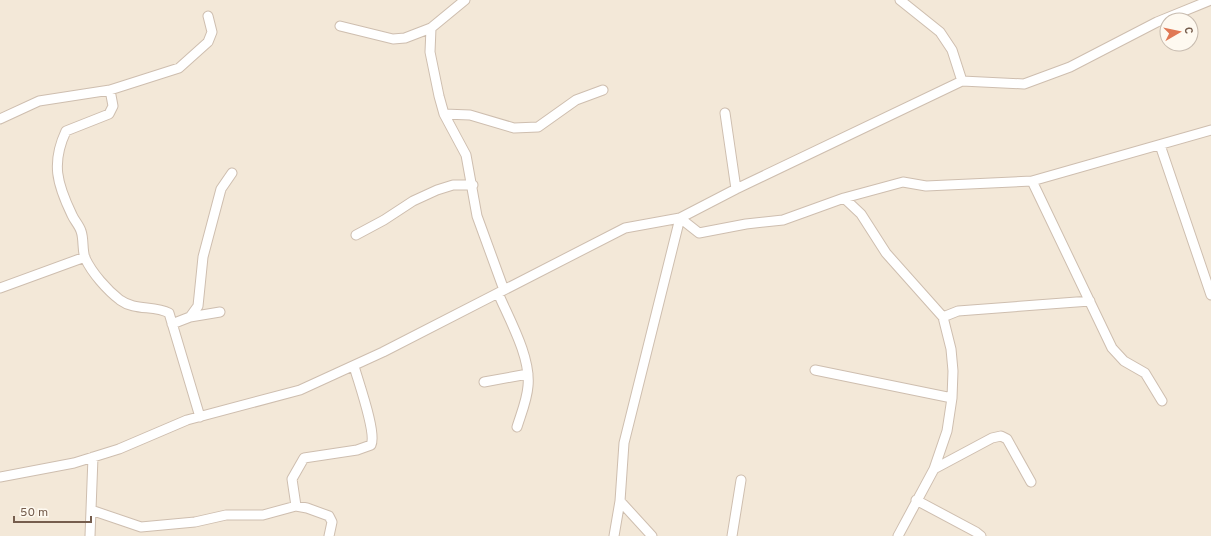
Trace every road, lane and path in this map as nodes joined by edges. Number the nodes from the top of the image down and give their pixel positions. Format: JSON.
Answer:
{"nodes":[{"id":1,"x":465,"y":0,"type":"edge"},
{"id":2,"x":900,"y":0,"type":"edge"},
{"id":3,"x":1211,"y":0,"type":"edge"},
{"id":4,"x":208,"y":16,"type":"dead end"},
{"id":5,"x":340,"y":26,"type":"dead end"},
{"id":6,"x":431,"y":28,"type":"junction"},
{"id":7,"x":962,"y":81,"type":"junction"},
{"id":8,"x":110,"y":90,"type":"junction"},
{"id":9,"x":603,"y":90,"type":"dead end"},
{"id":10,"x":725,"y":113,"type":"dead end"},
{"id":11,"x":444,"y":114,"type":"junction"},
{"id":12,"x":0,"y":119,"type":"edge"},
{"id":13,"x":1211,"y":130,"type":"edge"},
{"id":14,"x":1160,"y":145,"type":"junction"},
{"id":15,"x":232,"y":173,"type":"dead end"},
{"id":16,"x":1032,"y":181,"type":"junction"},
{"id":17,"x":473,"y":185,"type":"junction"},
{"id":18,"x":736,"y":189,"type":"junction"},
{"id":19,"x":844,"y":198,"type":"junction"},
{"id":20,"x":680,"y":218,"type":"junction"},
{"id":21,"x":356,"y":235,"type":"dead end"},
{"id":22,"x":85,"y":257,"type":"junction"},
{"id":23,"x":0,"y":288,"type":"edge"},
{"id":24,"x":501,"y":291,"type":"junction"},
{"id":25,"x":1211,"y":295,"type":"edge"},
{"id":26,"x":1090,"y":300,"type":"junction"},
{"id":27,"x":220,"y":312,"type":"dead end"},
{"id":28,"x":190,"y":317,"type":"junction"},
{"id":29,"x":943,"y":317,"type":"junction"},
{"id":30,"x":172,"y":324,"type":"junction"},
{"id":31,"x":354,"y":366,"type":"junction"},
{"id":32,"x":815,"y":370,"type":"dead end"},
{"id":33,"x":528,"y":374,"type":"junction"},
{"id":34,"x":484,"y":382,"type":"dead end"},
{"id":35,"x":952,"y":398,"type":"junction"},
{"id":36,"x":1162,"y":401,"type":"dead end"},
{"id":37,"x":200,"y":416,"type":"junction"},
{"id":38,"x":517,"y":428,"type":"dead end"},
{"id":39,"x":93,"y":458,"type":"junction"},
{"id":40,"x":934,"y":469,"type":"junction"},
{"id":41,"x":0,"y":477,"type":"edge"},
{"id":42,"x":741,"y":480,"type":"dead end"},
{"id":43,"x":1031,"y":482,"type":"dead end"},
{"id":44,"x":620,"y":500,"type":"junction"},
{"id":45,"x":916,"y":500,"type":"junction"},
{"id":46,"x":296,"y":506,"type":"junction"},
{"id":47,"x":91,"y":510,"type":"junction"},
{"id":48,"x":141,"y":531,"type":"edge"},
{"id":49,"x":90,"y":536,"type":"edge"},
{"id":50,"x":329,"y":536,"type":"edge"},
{"id":51,"x":614,"y":536,"type":"edge"},
{"id":52,"x":652,"y":536,"type":"edge"},
{"id":53,"x":732,"y":536,"type":"edge"},
{"id":54,"x":898,"y":536,"type":"edge"},
{"id":55,"x":981,"y":536,"type":"edge"}],
"edges":[{"from":1,"to":6,"type":"street"},
{"from":2,"to":7,"type":"street"},
{"from":3,"to":7,"type":"street"},
{"from":4,"to":8,"type":"street"},
{"from":5,"to":6,"type":"street"},
{"from":6,"to":11,"type":"street"},
{"from":7,"to":18,"type":"street"},
{"from":8,"to":12,"type":"street"},
{"from":8,"to":22,"type":"street"},
{"from":9,"to":11,"type":"street"},
{"from":10,"to":18,"type":"street"},
{"from":11,"to":17,"type":"street"},
{"from":13,"to":14,"type":"street"},
{"from":14,"to":16,"type":"street"},
{"from":14,"to":25,"type":"street"},
{"from":15,"to":28,"type":"street"},
{"from":16,"to":19,"type":"street"},
{"from":16,"to":26,"type":"street"},
{"from":17,"to":21,"type":"street"},
{"from":17,"to":24,"type":"street"},
{"from":18,"to":20,"type":"street"},
{"from":19,"to":20,"type":"street"},
{"from":19,"to":29,"type":"street"},
{"from":20,"to":24,"type":"street"},
{"from":20,"to":44,"type":"street"},
{"from":22,"to":23,"type":"street"},
{"from":22,"to":30,"type":"street"},
{"from":24,"to":31,"type":"street"},
{"from":24,"to":33,"type":"street"},
{"from":26,"to":29,"type":"street"},
{"from":26,"to":36,"type":"street"},
{"from":27,"to":28,"type":"street"},
{"from":28,"to":30,"type":"street"},
{"from":29,"to":35,"type":"street"},
{"from":30,"to":37,"type":"street"},
{"from":31,"to":37,"type":"street"},
{"from":31,"to":46,"type":"street"},
{"from":32,"to":35,"type":"street"},
{"from":33,"to":34,"type":"street"},
{"from":33,"to":38,"type":"street"},
{"from":35,"to":40,"type":"street"},
{"from":37,"to":39,"type":"street"},
{"from":39,"to":41,"type":"street"},
{"from":39,"to":47,"type":"street"},
{"from":40,"to":43,"type":"street"},
{"from":40,"to":45,"type":"street"},
{"from":42,"to":53,"type":"street"},
{"from":44,"to":51,"type":"street"},
{"from":44,"to":52,"type":"street"},
{"from":45,"to":54,"type":"street"},
{"from":45,"to":55,"type":"street"},
{"from":46,"to":48,"type":"street"},
{"from":46,"to":50,"type":"street"},
{"from":47,"to":48,"type":"street"},
{"from":47,"to":49,"type":"street"}]}
